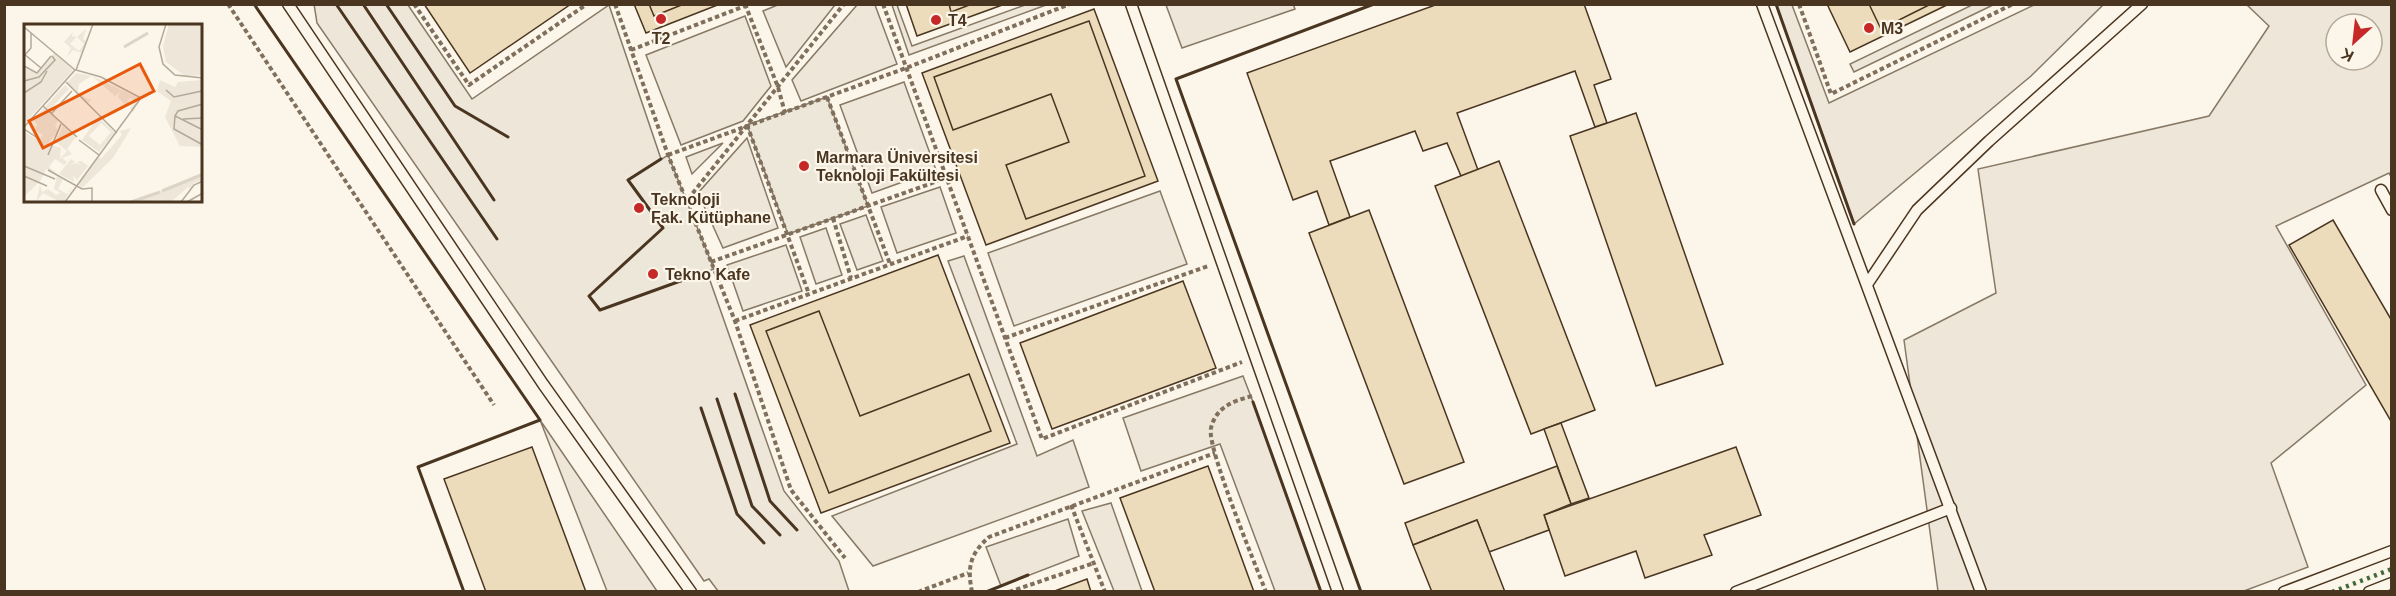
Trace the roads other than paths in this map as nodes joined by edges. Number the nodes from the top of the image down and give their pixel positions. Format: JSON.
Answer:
{"nodes":[{"id":1,"x":288,"y":4,"type":"edge"},
{"id":2,"x":1131,"y":4,"type":"edge"},
{"id":3,"x":1762,"y":4,"type":"edge"},
{"id":4,"x":2142,"y":4,"type":"edge"},
{"id":5,"x":2381,"y":190,"type":"dead end"},
{"id":6,"x":2391,"y":210,"type":"edge"},
{"id":7,"x":1868,"y":283,"type":"junction"},
{"id":8,"x":1951,"y":508,"type":"junction"},
{"id":9,"x":2391,"y":551,"type":"edge"},
{"id":10,"x":2391,"y":583,"type":"edge"},
{"id":11,"x":691,"y":591,"type":"edge"},
{"id":12,"x":1338,"y":591,"type":"edge"},
{"id":13,"x":1736,"y":591,"type":"edge"},
{"id":14,"x":1981,"y":591,"type":"edge"},
{"id":15,"x":2284,"y":591,"type":"edge"},
{"id":16,"x":2369,"y":591,"type":"edge"}],
"edges":[{"from":1,"to":11,"type":"lane"},
{"from":2,"to":12,"type":"lane"},
{"from":3,"to":7,"type":"lane"},
{"from":4,"to":7,"type":"lane"},
{"from":5,"to":6,"type":"lane"},
{"from":7,"to":8,"type":"lane"},
{"from":8,"to":13,"type":"lane"},
{"from":8,"to":14,"type":"lane"},
{"from":9,"to":15,"type":"lane"},
{"from":10,"to":16,"type":"lane"}]}
